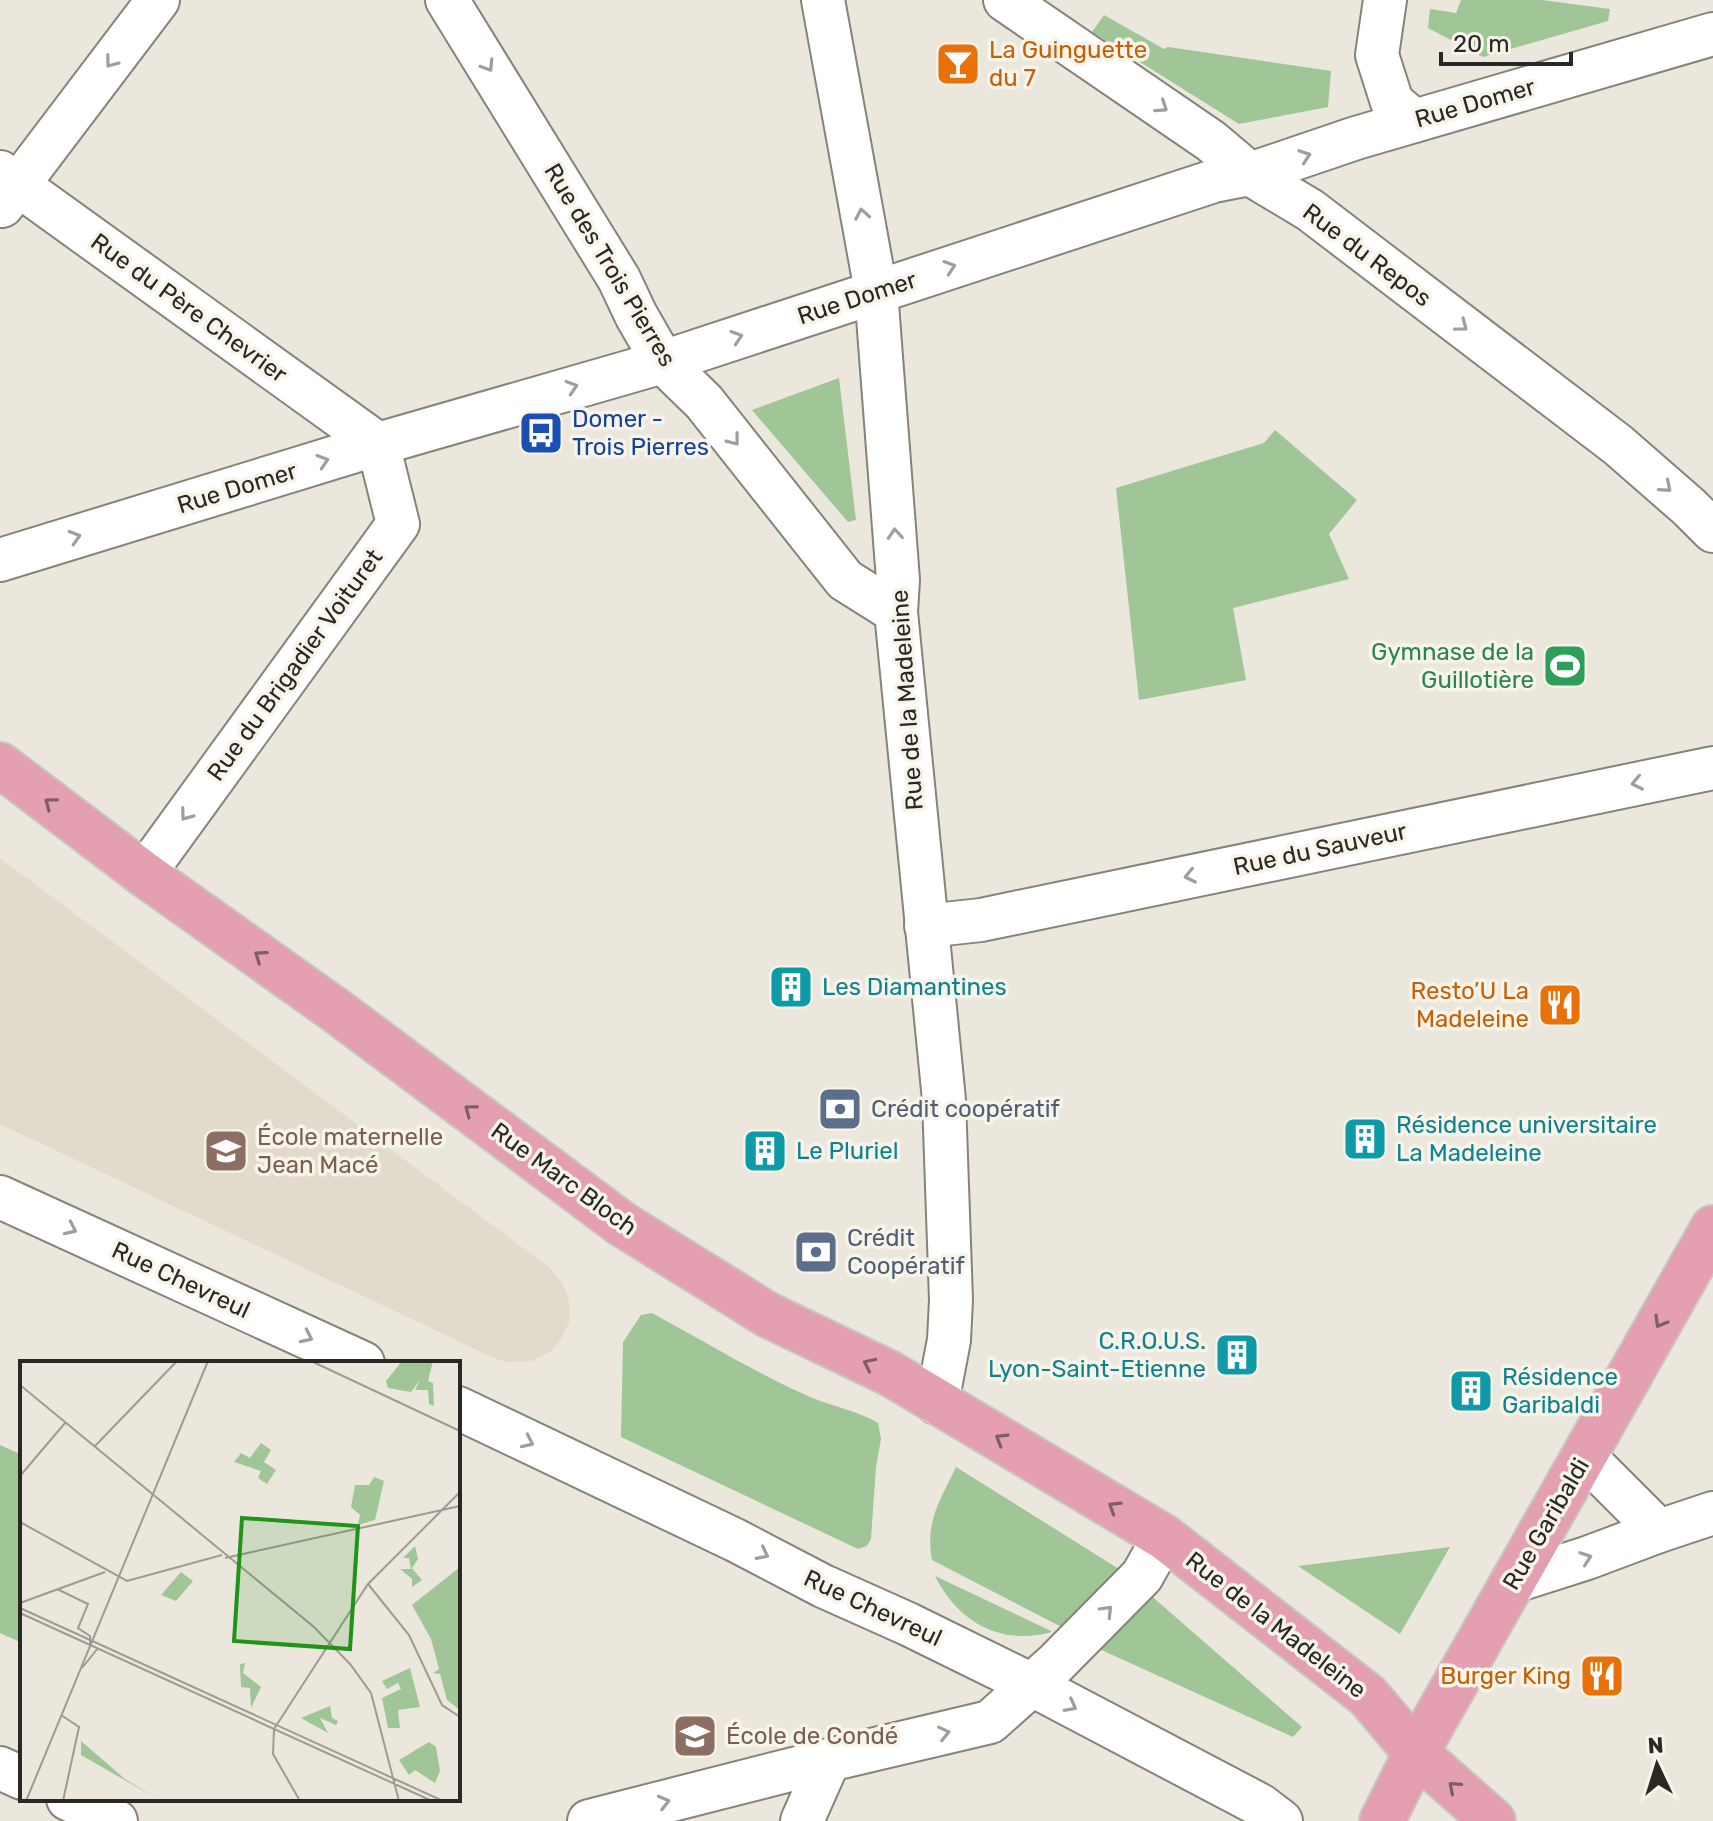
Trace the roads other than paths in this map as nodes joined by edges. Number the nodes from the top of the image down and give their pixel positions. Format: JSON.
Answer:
{"nodes":[{"id":1,"x":158,"y":0,"type":"edge"},
{"id":2,"x":447,"y":0,"type":"edge"},
{"id":3,"x":823,"y":0,"type":"edge"},
{"id":4,"x":1005,"y":0,"type":"edge"},
{"id":5,"x":1385,"y":0,"type":"edge"},
{"id":6,"x":1713,"y":34,"type":"edge"},
{"id":7,"x":1414,"y":121,"type":"junction"},
{"id":8,"x":1250,"y":174,"type":"junction"},
{"id":9,"x":6,"y":189,"type":"edge"},
{"id":10,"x":876,"y":291,"type":"junction"},
{"id":11,"x":663,"y":362,"type":"junction"},
{"id":12,"x":378,"y":444,"type":"junction"},
{"id":13,"x":1713,"y":531,"type":"edge"},
{"id":14,"x":0,"y":560,"type":"edge"},
{"id":15,"x":896,"y":612,"type":"junction"},
{"id":16,"x":0,"y":765,"type":"edge"},
{"id":17,"x":1713,"y":768,"type":"edge"},
{"id":18,"x":144,"y":874,"type":"junction"},
{"id":19,"x":926,"y":926,"type":"junction"},
{"id":20,"x":0,"y":1197,"type":"edge"},
{"id":21,"x":1713,"y":1228,"type":"edge"},
{"id":22,"x":359,"y":1361,"type":"edge"},
{"id":23,"x":937,"y":1403,"type":"junction"},
{"id":24,"x":460,"y":1409,"type":"edge"},
{"id":25,"x":1584,"y":1456,"type":"junction"},
{"id":26,"x":1713,"y":1513,"type":"edge"},
{"id":27,"x":1659,"y":1531,"type":"junction"},
{"id":28,"x":1164,"y":1537,"type":"junction"},
{"id":29,"x":1512,"y":1582,"type":"junction"},
{"id":30,"x":1032,"y":1685,"type":"junction"},
{"id":31,"x":1416,"y":1753,"type":"junction"},
{"id":32,"x":829,"y":1760,"type":"junction"},
{"id":33,"x":0,"y":1768,"type":"edge"},
{"id":34,"x":20,"y":1777,"type":"edge"},
{"id":35,"x":72,"y":1801,"type":"edge"},
{"id":36,"x":116,"y":1821,"type":"edge"},
{"id":37,"x":589,"y":1821,"type":"edge"},
{"id":38,"x":802,"y":1821,"type":"edge"},
{"id":39,"x":1281,"y":1821,"type":"edge"},
{"id":40,"x":1382,"y":1821,"type":"edge"},
{"id":41,"x":1493,"y":1821,"type":"edge"}],
"edges":[{"from":1,"to":9,"type":"street","one_way":true},
{"from":2,"to":11,"type":"street","name":"Rue des Trois Pierres","one_way":true},
{"from":10,"to":3,"type":"street","name":"Rue de la Madeleine","one_way":true},
{"from":4,"to":8,"type":"street","name":"Rue du Repos","one_way":true},
{"from":5,"to":7,"type":"street"},
{"from":6,"to":7,"type":"street","name":"Rue Domer"},
{"from":8,"to":7,"type":"street","name":"Rue Domer","one_way":true},
{"from":10,"to":8,"type":"street","name":"Rue Domer","one_way":true},
{"from":8,"to":13,"type":"street","name":"Rue du Repos","one_way":true},
{"from":9,"to":12,"type":"street","name":"Rue du Père Chevrier"},
{"from":11,"to":10,"type":"street","name":"Rue Domer","one_way":true},
{"from":15,"to":10,"type":"street","name":"Rue de la Madeleine","one_way":true},
{"from":12,"to":11,"type":"street","name":"Rue Domer","one_way":true},
{"from":11,"to":15,"type":"street","name":"Rue des Trois Pierres","one_way":true},
{"from":14,"to":12,"type":"street","name":"Rue Domer","one_way":true},
{"from":12,"to":18,"type":"street","name":"Rue du Brigadier Voituret","one_way":true},
{"from":15,"to":19,"type":"street","name":"Rue de la Madeleine"},
{"from":18,"to":16,"type":"main road","name":"Rue Marc Bloch","one_way":true},
{"from":17,"to":19,"type":"street","name":"Rue du Sauveur","one_way":true},
{"from":23,"to":18,"type":"main road","name":"Rue Marc Bloch","one_way":true},
{"from":19,"to":23,"type":"street","name":"Rue de la Madeleine"},
{"from":20,"to":22,"type":"street","name":"Rue Chevreul","one_way":true},
{"from":21,"to":25,"type":"main road","name":"Rue Garibaldi","one_way":true},
{"from":28,"to":23,"type":"main road","name":"Rue Marc Bloch","one_way":true},
{"from":24,"to":30,"type":"street","name":"Rue Chevreul","one_way":true},
{"from":25,"to":27,"type":"street"},
{"from":25,"to":29,"type":"main road","name":"Rue Garibaldi"},
{"from":26,"to":27,"type":"street"},
{"from":29,"to":27,"type":"street","one_way":true},
{"from":30,"to":28,"type":"street","one_way":true},
{"from":28,"to":31,"type":"main road","name":"Rue de la Madeleine"},
{"from":29,"to":31,"type":"main road","name":"Rue Garibaldi"},
{"from":32,"to":30,"type":"street","one_way":true},
{"from":30,"to":39,"type":"street","name":"Rue Chevreul","one_way":true},
{"from":31,"to":40,"type":"main road","name":"Rue Garibaldi"},
{"from":41,"to":31,"type":"main road","name":"Rue de la Madeleine","one_way":true},
{"from":37,"to":32,"type":"street","one_way":true},
{"from":32,"to":38,"type":"street"},
{"from":33,"to":34,"type":"street"},
{"from":35,"to":36,"type":"street"}]}
